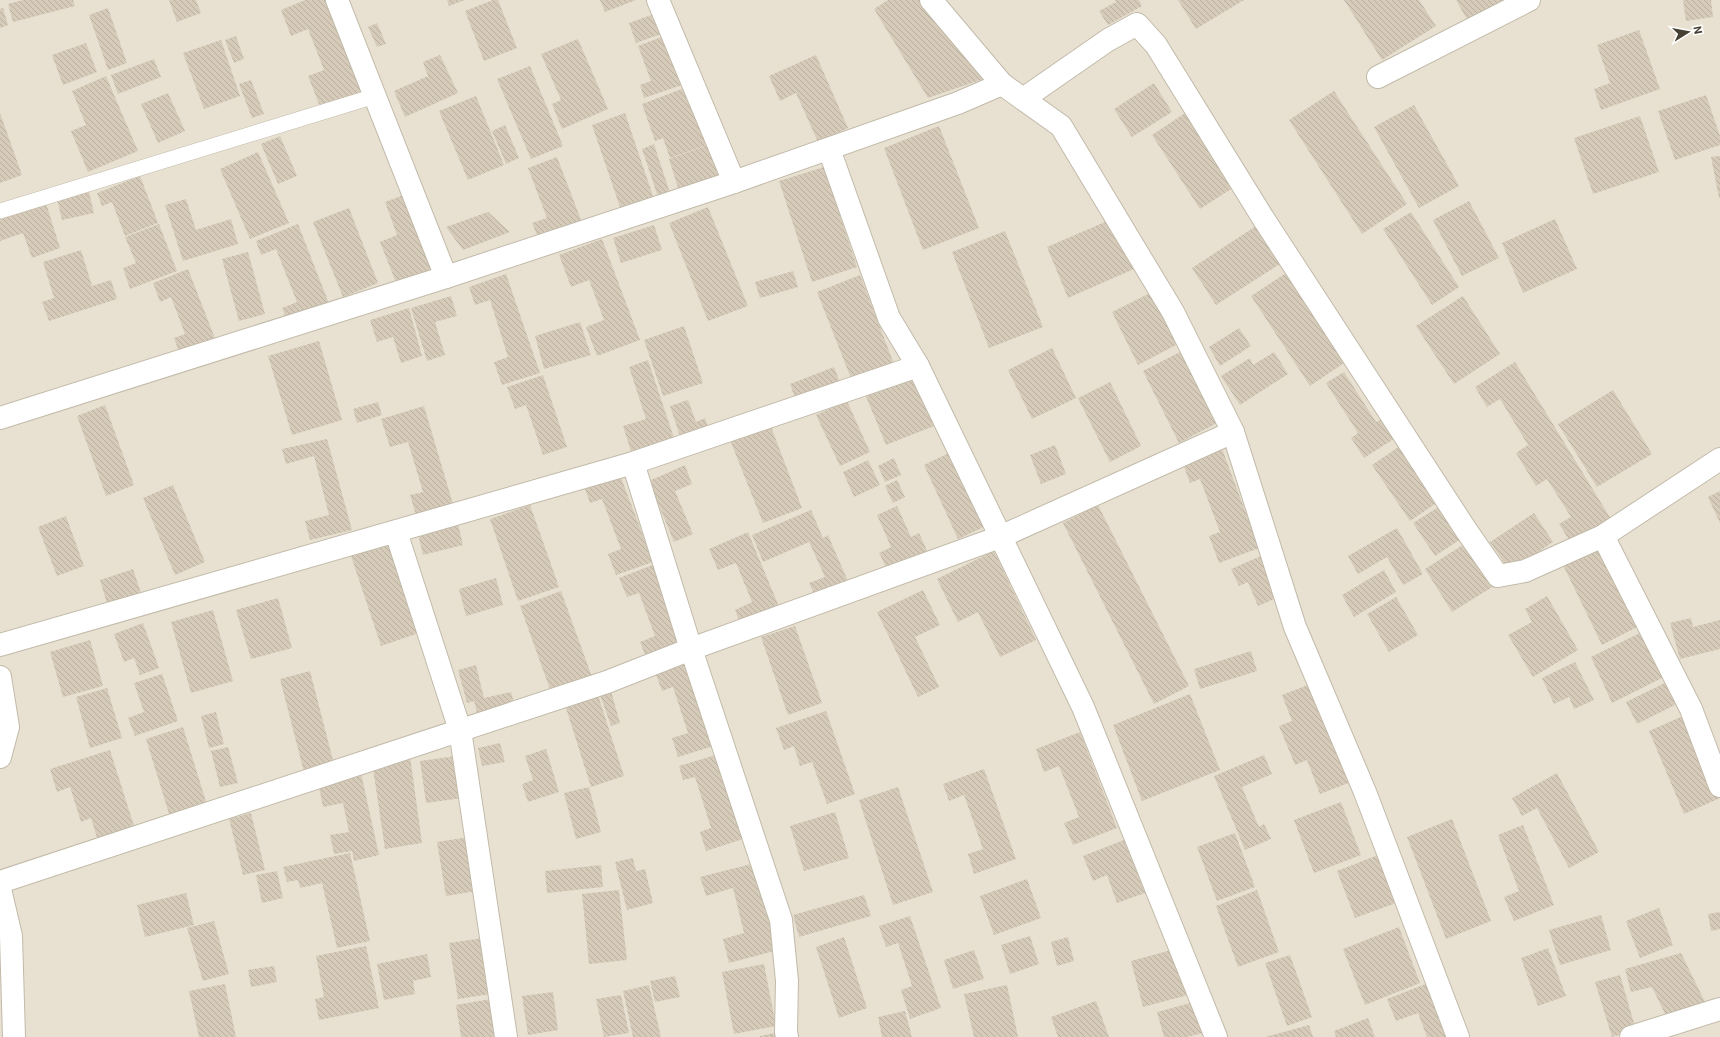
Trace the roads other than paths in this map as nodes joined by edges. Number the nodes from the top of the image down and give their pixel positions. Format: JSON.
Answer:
{"nodes":[{"id":1,"x":337,"y":0,"type":"edge"},
{"id":2,"x":658,"y":0,"type":"edge"},
{"id":3,"x":931,"y":0,"type":"edge"},
{"id":4,"x":1529,"y":0,"type":"edge"},
{"id":5,"x":1378,"y":77,"type":"dead end"},
{"id":6,"x":1002,"y":84,"type":"junction"},
{"id":7,"x":375,"y":96,"type":"junction"},
{"id":8,"x":1023,"y":99,"type":"junction"},
{"id":9,"x":829,"y":149,"type":"junction"},
{"id":10,"x":734,"y":182,"type":"junction"},
{"id":11,"x":0,"y":211,"type":"edge"},
{"id":12,"x":446,"y":277,"type":"junction"},
{"id":13,"x":918,"y":366,"type":"junction"},
{"id":14,"x":0,"y":418,"type":"edge"},
{"id":15,"x":1233,"y":432,"type":"junction"},
{"id":16,"x":1720,"y":459,"type":"edge"},
{"id":17,"x":633,"y":463,"type":"junction"},
{"id":18,"x":396,"y":532,"type":"junction"},
{"id":19,"x":1000,"y":536,"type":"junction"},
{"id":20,"x":1603,"y":536,"type":"junction"},
{"id":21,"x":0,"y":645,"type":"edge"},
{"id":22,"x":691,"y":649,"type":"junction"},
{"id":23,"x":0,"y":677,"type":"edge"},
{"id":24,"x":460,"y":730,"type":"junction"},
{"id":25,"x":0,"y":757,"type":"edge"},
{"id":26,"x":1720,"y":786,"type":"edge"},
{"id":27,"x":0,"y":882,"type":"edge"},
{"id":28,"x":0,"y":889,"type":"edge"},
{"id":29,"x":1720,"y":1008,"type":"edge"},
{"id":30,"x":14,"y":1037,"type":"edge"},
{"id":31,"x":506,"y":1037,"type":"edge"},
{"id":32,"x":787,"y":1037,"type":"edge"},
{"id":33,"x":1216,"y":1037,"type":"edge"},
{"id":34,"x":1458,"y":1037,"type":"edge"},
{"id":35,"x":1631,"y":1037,"type":"edge"}],
"edges":[{"from":1,"to":7,"type":"street"},
{"from":2,"to":10,"type":"street"},
{"from":3,"to":6,"type":"street"},
{"from":4,"to":5,"type":"street"},
{"from":6,"to":8,"type":"street"},
{"from":6,"to":9,"type":"street"},
{"from":7,"to":11,"type":"lane"},
{"from":7,"to":12,"type":"street"},
{"from":8,"to":15,"type":"street"},
{"from":8,"to":20,"type":"street"},
{"from":9,"to":10,"type":"street"},
{"from":9,"to":13,"type":"street"},
{"from":10,"to":12,"type":"street"},
{"from":12,"to":14,"type":"street"},
{"from":13,"to":17,"type":"street"},
{"from":13,"to":19,"type":"street"},
{"from":15,"to":19,"type":"street"},
{"from":15,"to":34,"type":"street"},
{"from":16,"to":20,"type":"street"},
{"from":17,"to":18,"type":"street"},
{"from":17,"to":22,"type":"street"},
{"from":18,"to":21,"type":"street"},
{"from":18,"to":24,"type":"street"},
{"from":19,"to":22,"type":"street"},
{"from":19,"to":33,"type":"street"},
{"from":20,"to":26,"type":"street"},
{"from":22,"to":24,"type":"street"},
{"from":22,"to":32,"type":"street"},
{"from":23,"to":25,"type":"street"},
{"from":24,"to":27,"type":"street"},
{"from":24,"to":31,"type":"street"},
{"from":28,"to":30,"type":"street"},
{"from":29,"to":35,"type":"street"}]}
